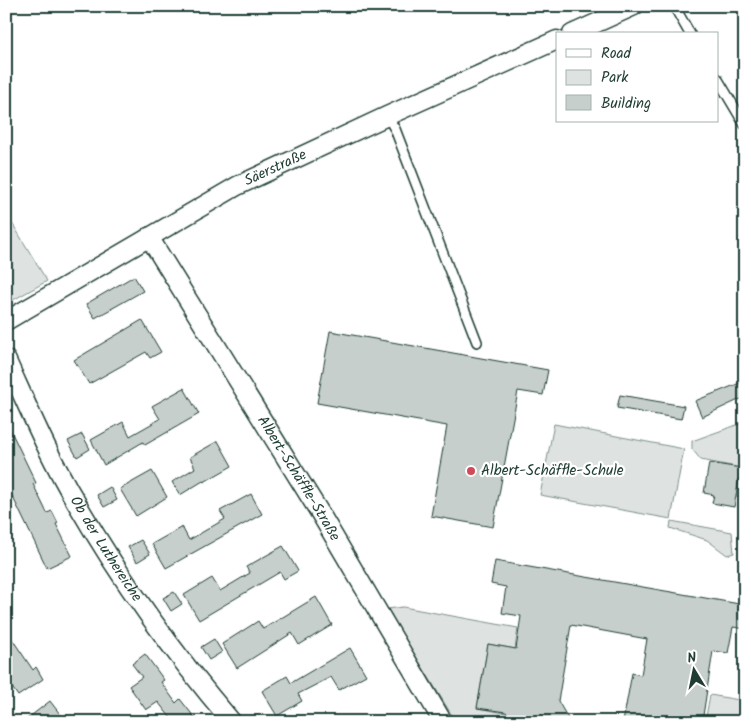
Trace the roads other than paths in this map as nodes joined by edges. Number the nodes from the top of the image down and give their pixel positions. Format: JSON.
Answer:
{"nodes":[{"id":1,"x":634,"y":6,"type":"edge"},
{"id":2,"x":674,"y":6,"type":"edge"},
{"id":3,"x":576,"y":32,"type":"edge"},
{"id":4,"x":689,"y":32,"type":"edge"},
{"id":5,"x":556,"y":40,"type":"edge"},
{"id":6,"x":718,"y":80,"type":"edge"},
{"id":7,"x":388,"y":116,"type":"junction"},
{"id":8,"x":745,"y":124,"type":"edge"},
{"id":9,"x":149,"y":238,"type":"junction"},
{"id":10,"x":6,"y":321,"type":"edge"},
{"id":11,"x":477,"y":342,"type":"dead end"},
{"id":12,"x":6,"y":359,"type":"edge"},
{"id":13,"x":232,"y":722,"type":"edge"},
{"id":14,"x":443,"y":722,"type":"edge"}],
"edges":[{"from":1,"to":3,"type":"street"},
{"from":2,"to":4,"type":"lane"},
{"from":5,"to":7,"type":"street","name":"Säerstraße"},
{"from":6,"to":8,"type":"lane"},
{"from":7,"to":9,"type":"street","name":"Säerstraße"},
{"from":7,"to":11,"type":"lane"},
{"from":9,"to":10,"type":"street","name":"Säerstraße"},
{"from":9,"to":14,"type":"street","name":"Albert-Schäffle-Straße"},
{"from":12,"to":13,"type":"street","name":"Ob der Luthereiche"}]}
